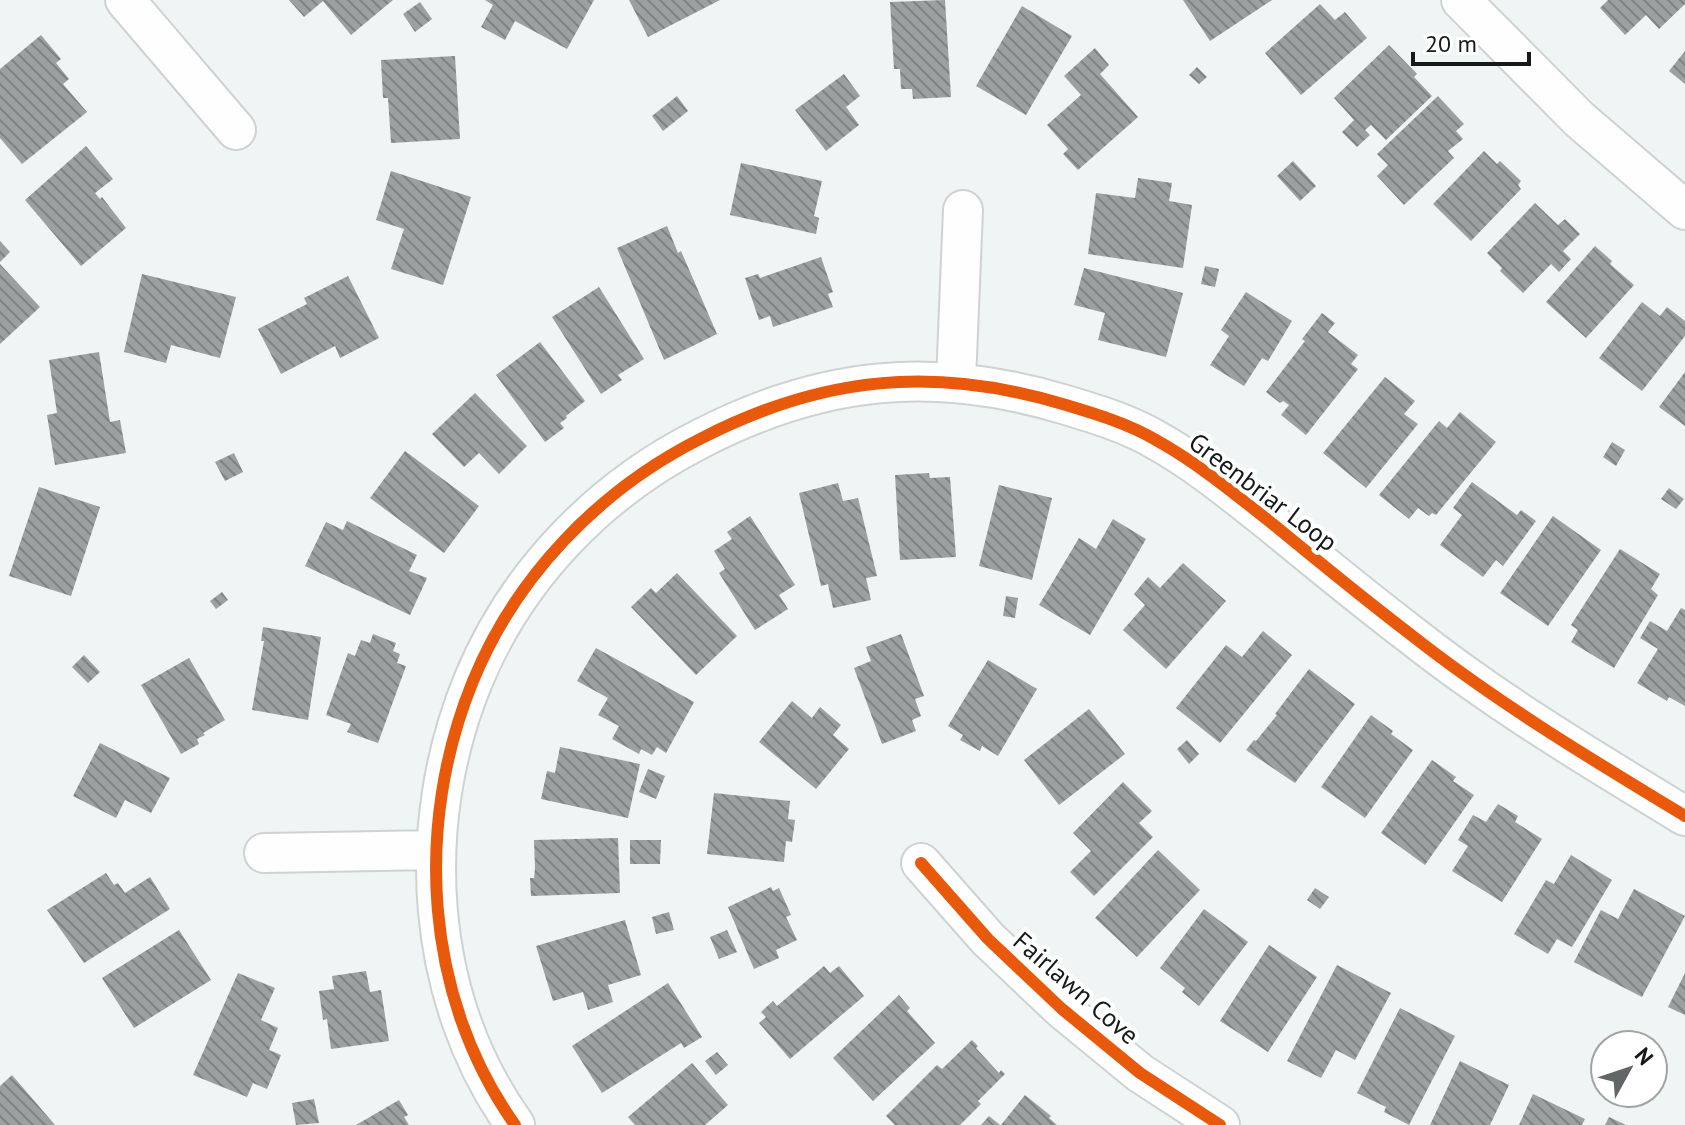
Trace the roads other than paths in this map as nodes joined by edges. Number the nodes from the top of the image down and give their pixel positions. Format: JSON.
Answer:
{"nodes":[{"id":1,"x":125,"y":0,"type":"edge"},
{"id":2,"x":1461,"y":0,"type":"edge"},
{"id":3,"x":236,"y":130,"type":"dead end"},
{"id":4,"x":963,"y":210,"type":"dead end"},
{"id":5,"x":1685,"y":210,"type":"edge"},
{"id":6,"x":956,"y":381,"type":"junction"},
{"id":7,"x":1685,"y":816,"type":"edge"},
{"id":8,"x":435,"y":850,"type":"junction"},
{"id":9,"x":264,"y":853,"type":"dead end"},
{"id":10,"x":921,"y":863,"type":"dead end"},
{"id":11,"x":515,"y":1125,"type":"edge"},
{"id":12,"x":1220,"y":1125,"type":"edge"}],
"edges":[{"from":1,"to":3,"type":"street"},
{"from":2,"to":5,"type":"street"},
{"from":4,"to":6,"type":"street"},
{"from":6,"to":7,"type":"street","name":"Greenbriar Loop"},
{"from":6,"to":8,"type":"street","name":"Greenbriar Loop"},
{"from":8,"to":9,"type":"street"},
{"from":8,"to":11,"type":"street","name":"Greenbriar Loop"},
{"from":10,"to":12,"type":"street","name":"Fairlawn Cove"}]}
